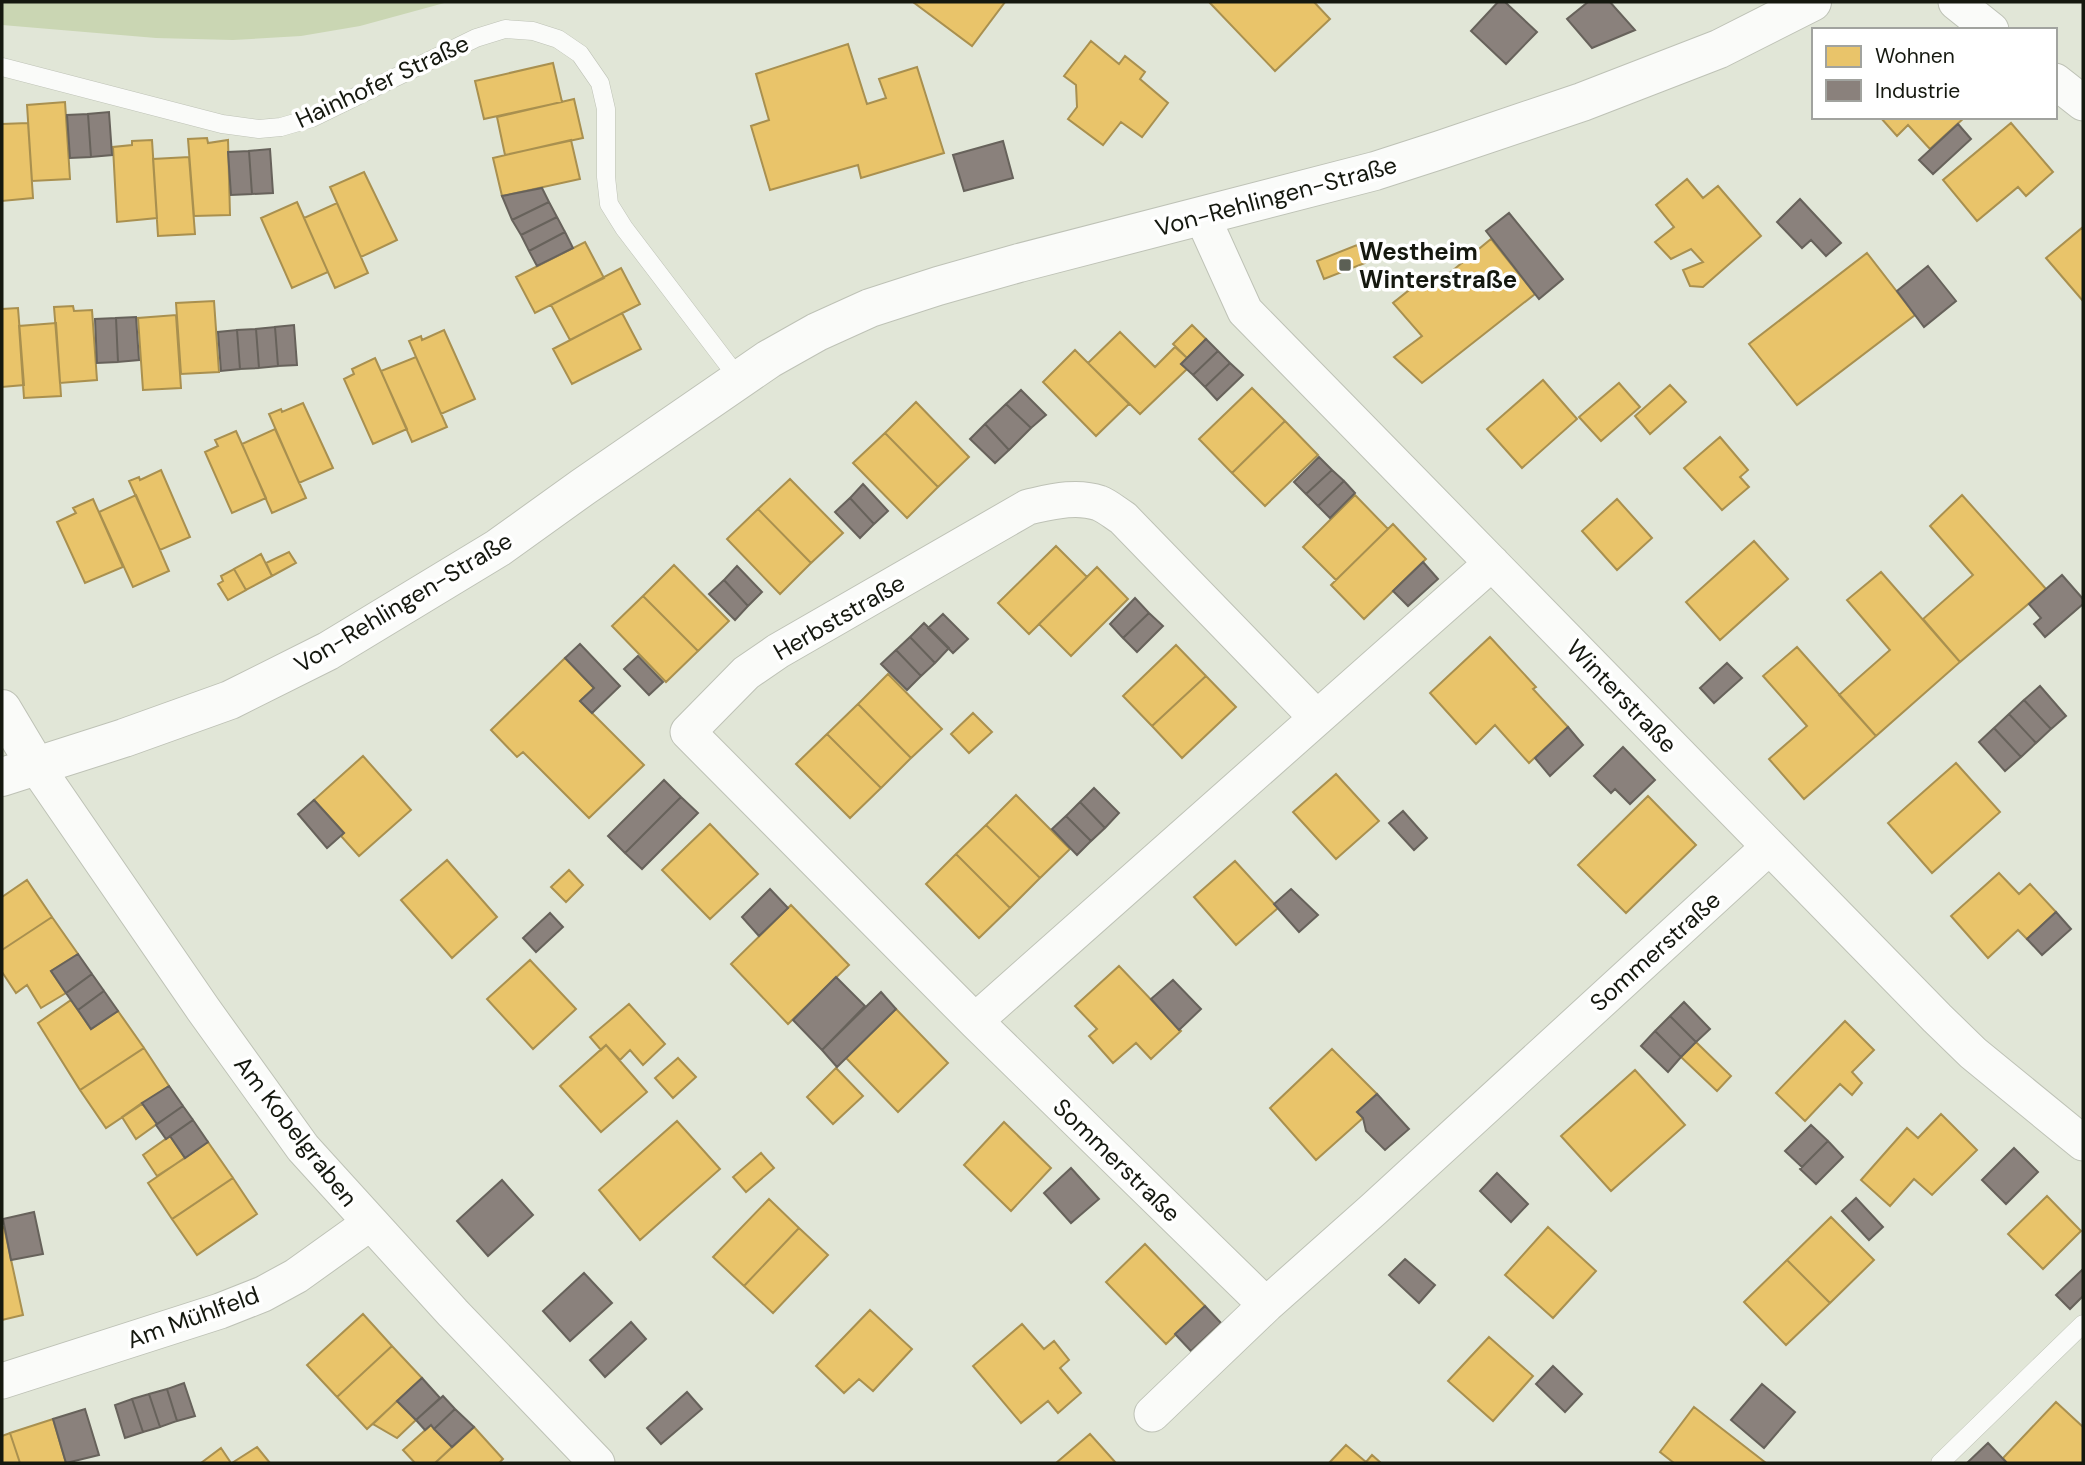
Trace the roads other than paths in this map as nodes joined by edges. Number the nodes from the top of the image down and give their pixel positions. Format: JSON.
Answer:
{"nodes":[{"id":1,"x":1811,"y":2,"type":"edge"},
{"id":2,"x":1956,"y":2,"type":"edge"},
{"id":3,"x":1988,"y":28,"type":"edge"},
{"id":4,"x":2,"y":67,"type":"edge"},
{"id":5,"x":2057,"y":83,"type":"edge"},
{"id":6,"x":2083,"y":103,"type":"edge"},
{"id":7,"x":1202,"y":216,"type":"junction"},
{"id":8,"x":739,"y":379,"type":"junction"},
{"id":9,"x":1492,"y":563,"type":"junction"},
{"id":10,"x":2,"y":709,"type":"edge"},
{"id":11,"x":1318,"y":718,"type":"junction"},
{"id":12,"x":19,"y":771,"type":"edge"},
{"id":13,"x":1769,"y":847,"type":"junction"},
{"id":14,"x":975,"y":1021,"type":"junction"},
{"id":15,"x":2083,"y":1143,"type":"edge"},
{"id":16,"x":370,"y":1223,"type":"junction"},
{"id":17,"x":1266,"y":1305,"type":"junction"},
{"id":18,"x":2083,"y":1324,"type":"edge"},
{"id":19,"x":2,"y":1381,"type":"edge"},
{"id":20,"x":1152,"y":1414,"type":"dead end"},
{"id":21,"x":597,"y":1463,"type":"edge"},
{"id":22,"x":1940,"y":1463,"type":"edge"}],
"edges":[{"from":1,"to":7,"type":"street","name":"Von-Rehlingen-Straße"},
{"from":2,"to":3,"type":"street"},
{"from":4,"to":8,"type":"lane","name":"Hainhofer Straße"},
{"from":5,"to":6,"type":"street"},
{"from":7,"to":8,"type":"street","name":"Von-Rehlingen-Straße"},
{"from":7,"to":9,"type":"street","name":"Winterstraße"},
{"from":8,"to":12,"type":"street","name":"Von-Rehlingen-Straße"},
{"from":9,"to":11,"type":"street"},
{"from":9,"to":13,"type":"street","name":"Winterstraße"},
{"from":10,"to":12,"type":"street"},
{"from":11,"to":14,"type":"street"},
{"from":11,"to":14,"type":"street","name":"Herbststraße"},
{"from":12,"to":16,"type":"street","name":"Am Kobelgraben"},
{"from":13,"to":15,"type":"street","name":"Winterstraße"},
{"from":13,"to":17,"type":"street","name":"Sommerstraße"},
{"from":14,"to":17,"type":"street","name":"Sommerstraße"},
{"from":16,"to":19,"type":"street","name":"Am Mühlfeld"},
{"from":16,"to":21,"type":"street","name":"Am Kobelgraben"},
{"from":17,"to":20,"type":"street"},
{"from":18,"to":22,"type":"lane"}]}
